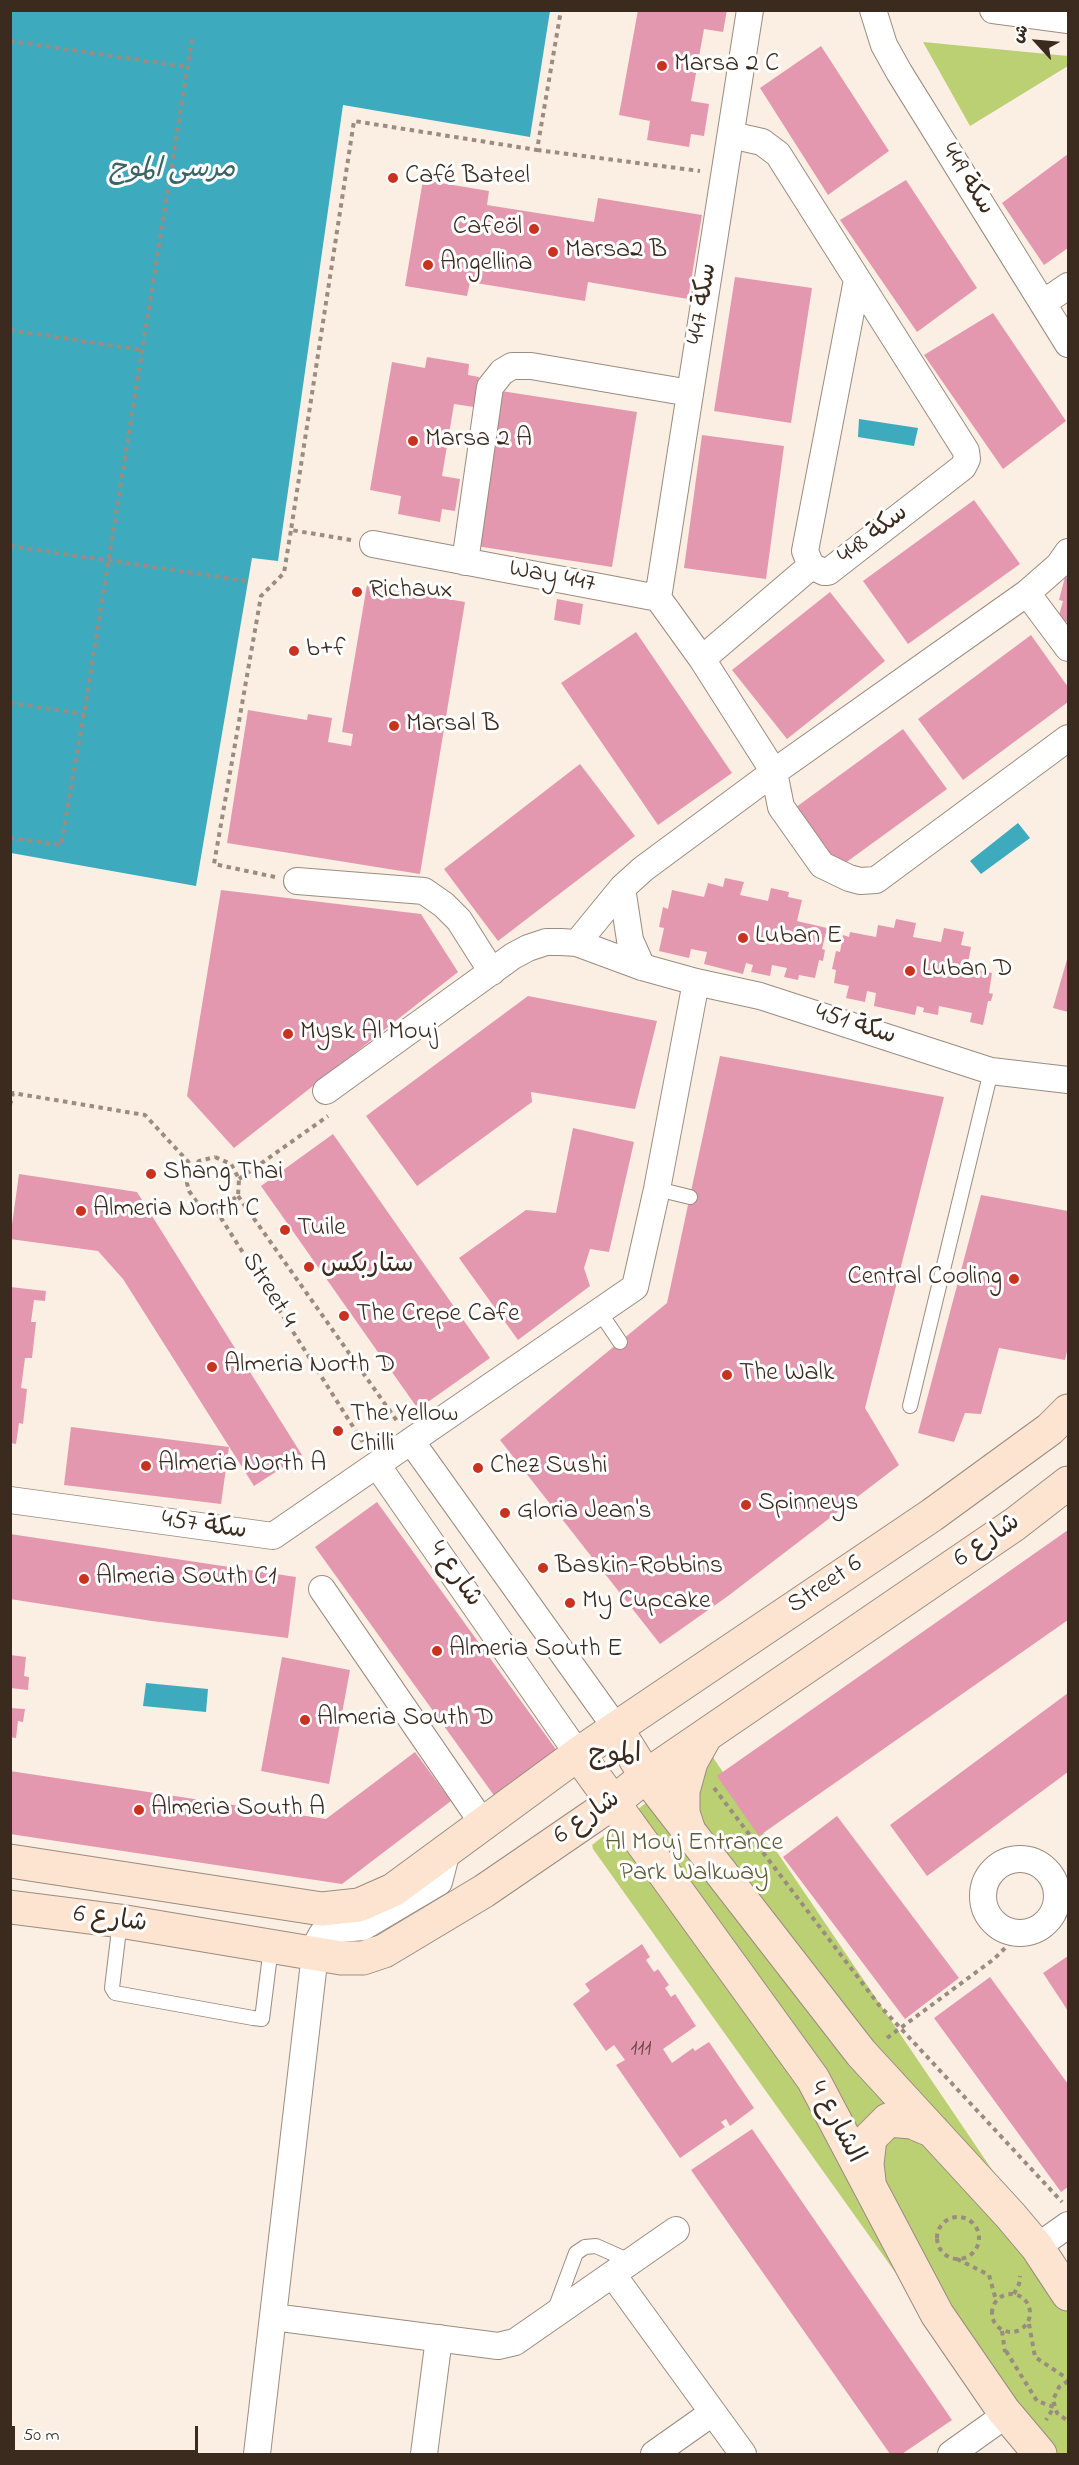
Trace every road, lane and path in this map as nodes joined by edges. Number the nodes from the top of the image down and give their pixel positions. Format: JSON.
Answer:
{"nodes":[{"id":1,"x":561,"y":10,"type":"edge"},
{"id":2,"x":750,"y":10,"type":"edge"},
{"id":3,"x":873,"y":10,"type":"edge"},
{"id":4,"x":993,"y":10,"type":"edge"},
{"id":5,"x":1068,"y":20,"type":"edge"},
{"id":6,"x":192,"y":39,"type":"dead end"},
{"id":7,"x":10,"y":41,"type":"edge"},
{"id":8,"x":187,"y":67,"type":"junction"},
{"id":9,"x":731,"y":135,"type":"junction"},
{"id":10,"x":537,"y":150,"type":"junction"},
{"id":11,"x":725,"y":174,"type":"junction"},
{"id":12,"x":857,"y":280,"type":"junction"},
{"id":13,"x":1068,"y":286,"type":"edge"},
{"id":14,"x":1043,"y":303,"type":"junction"},
{"id":15,"x":10,"y":330,"type":"edge"},
{"id":16,"x":1068,"y":344,"type":"edge"},
{"id":17,"x":142,"y":350,"type":"junction"},
{"id":18,"x":690,"y":393,"type":"junction"},
{"id":19,"x":291,"y":530,"type":"junction"},
{"id":20,"x":373,"y":544,"type":"joint"},
{"id":21,"x":10,"y":546,"type":"edge"},
{"id":22,"x":1068,"y":552,"type":"edge"},
{"id":23,"x":109,"y":560,"type":"junction"},
{"id":24,"x":465,"y":562,"type":"junction"},
{"id":25,"x":812,"y":566,"type":"junction"},
{"id":26,"x":248,"y":581,"type":"dead end"},
{"id":27,"x":1027,"y":593,"type":"junction"},
{"id":28,"x":658,"y":598,"type":"junction"},
{"id":29,"x":1068,"y":648,"type":"edge"},
{"id":30,"x":702,"y":659,"type":"junction"},
{"id":31,"x":10,"y":703,"type":"edge"},
{"id":32,"x":84,"y":714,"type":"junction"},
{"id":33,"x":1068,"y":738,"type":"edge"},
{"id":34,"x":774,"y":772,"type":"junction"},
{"id":35,"x":10,"y":838,"type":"edge"},
{"id":36,"x":297,"y":881,"type":"joint"},
{"id":37,"x":622,"y":888,"type":"junction"},
{"id":38,"x":577,"y":943,"type":"junction"},
{"id":39,"x":642,"y":967,"type":"junction"},
{"id":40,"x":492,"y":972,"type":"junction"},
{"id":41,"x":696,"y":982,"type":"junction"},
{"id":42,"x":991,"y":1071,"type":"junction"},
{"id":43,"x":1068,"y":1080,"type":"edge"},
{"id":44,"x":326,"y":1091,"type":"dead end"},
{"id":45,"x":10,"y":1105,"type":"edge"},
{"id":46,"x":193,"y":1167,"type":"junction"},
{"id":47,"x":657,"y":1189,"type":"junction"},
{"id":48,"x":238,"y":1196,"type":"junction"},
{"id":49,"x":690,"y":1197,"type":"dead end"},
{"id":50,"x":216,"y":1210,"type":"junction"},
{"id":51,"x":599,"y":1311,"type":"junction"},
{"id":52,"x":620,"y":1342,"type":"dead end"},
{"id":53,"x":910,"y":1406,"type":"dead end"},
{"id":54,"x":1068,"y":1411,"type":"edge"},
{"id":55,"x":411,"y":1441,"type":"junction"},
{"id":56,"x":377,"y":1465,"type":"junction"},
{"id":57,"x":1068,"y":1483,"type":"edge"},
{"id":58,"x":10,"y":1500,"type":"edge"},
{"id":59,"x":322,"y":1589,"type":"dead end"},
{"id":60,"x":616,"y":1728,"type":"junction"},
{"id":61,"x":699,"y":1749,"type":"junction"},
{"id":62,"x":578,"y":1754,"type":"junction"},
{"id":63,"x":646,"y":1776,"type":"junction"},
{"id":64,"x":614,"y":1802,"type":"junction"},
{"id":65,"x":484,"y":1825,"type":"junction"},
{"id":66,"x":690,"y":1832,"type":"junction"},
{"id":67,"x":560,"y":1839,"type":"junction"},
{"id":68,"x":642,"y":1842,"type":"junction"},
{"id":69,"x":447,"y":1851,"type":"junction"},
{"id":70,"x":10,"y":1861,"type":"edge"},
{"id":71,"x":1060,"y":1867,"type":"edge"},
{"id":72,"x":10,"y":1907,"type":"edge"},
{"id":73,"x":120,"y":1921,"type":"junction"},
{"id":74,"x":1013,"y":1933,"type":"junction"},
{"id":75,"x":271,"y":1947,"type":"junction"},
{"id":76,"x":315,"y":1954,"type":"junction"},
{"id":77,"x":902,"y":2029,"type":"junction"},
{"id":78,"x":861,"y":2053,"type":"junction"},
{"id":79,"x":934,"y":2132,"type":"junction"},
{"id":80,"x":869,"y":2186,"type":"junction"},
{"id":81,"x":1068,"y":2209,"type":"edge"},
{"id":82,"x":1068,"y":2225,"type":"edge"},
{"id":83,"x":676,"y":2230,"type":"dead end"},
{"id":84,"x":1037,"y":2247,"type":"junction"},
{"id":85,"x":957,"y":2259,"type":"junction"},
{"id":86,"x":623,"y":2269,"type":"junction"},
{"id":87,"x":1068,"y":2294,"type":"edge"},
{"id":88,"x":996,"y":2301,"type":"junction"},
{"id":89,"x":553,"y":2316,"type":"junction"},
{"id":90,"x":273,"y":2317,"type":"junction"},
{"id":91,"x":1028,"y":2322,"type":"junction"},
{"id":92,"x":439,"y":2338,"type":"junction"},
{"id":93,"x":1006,"y":2351,"type":"dead end"},
{"id":94,"x":1068,"y":2380,"type":"edge"},
{"id":95,"x":1054,"y":2407,"type":"junction"},
{"id":96,"x":712,"y":2413,"type":"junction"},
{"id":97,"x":1007,"y":2414,"type":"junction"},
{"id":98,"x":1068,"y":2421,"type":"edge"},
{"id":99,"x":257,"y":2454,"type":"edge"},
{"id":100,"x":424,"y":2454,"type":"edge"},
{"id":101,"x":654,"y":2454,"type":"edge"},
{"id":102,"x":743,"y":2454,"type":"edge"},
{"id":103,"x":951,"y":2454,"type":"edge"},
{"id":104,"x":1040,"y":2454,"type":"edge"}],
"edges":[{"from":1,"to":10,"type":"path"},
{"from":2,"to":9,"type":"street","name":"سكة 447"},
{"from":3,"to":14,"type":"street","name":"سكة 449"},
{"from":4,"to":5,"type":"street"},
{"from":6,"to":8,"type":"path"},
{"from":7,"to":8,"type":"path"},
{"from":8,"to":17,"type":"path"},
{"from":9,"to":11,"type":"street","name":"سكة 447"},
{"from":9,"to":12,"type":"street","name":"سكة 448"},
{"from":10,"to":11,"type":"path"},
{"from":10,"to":19,"type":"path"},
{"from":11,"to":18,"type":"street","name":"سكة 447"},
{"from":12,"to":25,"type":"street","name":"سكة 448"},
{"from":12,"to":25,"type":"street","name":"سكة 448"},
{"from":13,"to":14,"type":"street"},
{"from":14,"to":16,"type":"street","name":"سكة 449"},
{"from":15,"to":17,"type":"path"},
{"from":17,"to":23,"type":"path"},
{"from":18,"to":24,"type":"street"},
{"from":18,"to":28,"type":"street","name":"سكة 447"},
{"from":19,"to":20,"type":"path"},
{"from":19,"to":36,"type":"path"},
{"from":20,"to":24,"type":"street","name":"Way 447"},
{"from":21,"to":23,"type":"path"},
{"from":22,"to":27,"type":"street"},
{"from":23,"to":26,"type":"path"},
{"from":23,"to":32,"type":"path"},
{"from":24,"to":28,"type":"street","name":"Way 447"},
{"from":25,"to":30,"type":"street"},
{"from":27,"to":29,"type":"street"},
{"from":27,"to":34,"type":"street"},
{"from":28,"to":30,"type":"street"},
{"from":30,"to":34,"type":"street"},
{"from":31,"to":32,"type":"path"},
{"from":32,"to":35,"type":"path"},
{"from":33,"to":34,"type":"street"},
{"from":34,"to":37,"type":"street"},
{"from":36,"to":40,"type":"street"},
{"from":37,"to":38,"type":"street"},
{"from":37,"to":39,"type":"street"},
{"from":38,"to":39,"type":"street","name":"سكة 451"},
{"from":38,"to":40,"type":"street","name":"سكة 451"},
{"from":39,"to":41,"type":"street","name":"سكة 451"},
{"from":40,"to":44,"type":"street","name":"سكة 451"},
{"from":41,"to":42,"type":"street","name":"سكة 451"},
{"from":41,"to":47,"type":"street","name":"سكة 457"},
{"from":42,"to":43,"type":"street","name":"سكة 451"},
{"from":42,"to":53,"type":"lane"},
{"from":45,"to":46,"type":"path"},
{"from":46,"to":48,"type":"path"},
{"from":46,"to":50,"type":"path"},
{"from":47,"to":49,"type":"lane"},
{"from":47,"to":51,"type":"street","name":"سكة 457"},
{"from":48,"to":50,"type":"path"},
{"from":48,"to":55,"type":"path","name":"Street 4"},
{"from":50,"to":56,"type":"path","name":"Street 4"},
{"from":51,"to":52,"type":"lane"},
{"from":51,"to":55,"type":"street","name":"سكة 457"},
{"from":54,"to":60,"type":"street","name":"Street 6"},
{"from":55,"to":56,"type":"street","name":"سكة 457"},
{"from":55,"to":60,"type":"street","name":"شارع 4"},
{"from":56,"to":58,"type":"street","name":"سكة 457"},
{"from":56,"to":62,"type":"street","name":"شارع 4"},
{"from":57,"to":61,"type":"street","name":"شارع 6"},
{"from":59,"to":65,"type":"street"},
{"from":60,"to":62,"type":"street","name":"Street 6"},
{"from":60,"to":63,"type":"street","name":"شارع 4"},
{"from":61,"to":63,"type":"street","name":"شارع 6"},
{"from":61,"to":66,"type":"street"},
{"from":61,"to":77,"type":"path"},
{"from":62,"to":64,"type":"street","name":"شارع 4"},
{"from":62,"to":65,"type":"street","name":"شارع 6"},
{"from":63,"to":64,"type":"street","name":"شارع 6"},
{"from":63,"to":66,"type":"street"},
{"from":64,"to":67,"type":"street","name":"شارع 6"},
{"from":64,"to":68,"type":"street","name":"الشارع 4"},
{"from":65,"to":69,"type":"street","name":"شارع 6"},
{"from":66,"to":78,"type":"street"},
{"from":67,"to":68,"type":"street"},
{"from":67,"to":76,"type":"street","name":"شارع 6"},
{"from":68,"to":80,"type":"street","name":"الشارع 4"},
{"from":69,"to":70,"type":"street","name":"شارع 6"},
{"from":69,"to":76,"type":"street"},
{"from":71,"to":74,"type":"street"},
{"from":71,"to":74,"type":"street"},
{"from":72,"to":73,"type":"street","name":"شارع 6"},
{"from":73,"to":75,"type":"street","name":"شارع 6"},
{"from":73,"to":75,"type":"lane"},
{"from":74,"to":77,"type":"path"},
{"from":75,"to":76,"type":"street","name":"شارع 6"},
{"from":76,"to":90,"type":"street"},
{"from":77,"to":78,"type":"path"},
{"from":77,"to":81,"type":"path"},
{"from":78,"to":79,"type":"street"},
{"from":79,"to":80,"type":"street"},
{"from":79,"to":84,"type":"street"},
{"from":80,"to":97,"type":"street","name":"الشارع 4"},
{"from":82,"to":84,"type":"street"},
{"from":83,"to":86,"type":"street"},
{"from":84,"to":87,"type":"street"},
{"from":85,"to":85,"type":"path"},
{"from":85,"to":88,"type":"path"},
{"from":86,"to":89,"type":"street"},
{"from":86,"to":89,"type":"lane"},
{"from":86,"to":96,"type":"street"},
{"from":88,"to":91,"type":"path"},
{"from":88,"to":91,"type":"path"},
{"from":89,"to":92,"type":"street"},
{"from":90,"to":92,"type":"street"},
{"from":90,"to":99,"type":"street"},
{"from":91,"to":94,"type":"path"},
{"from":92,"to":100,"type":"street"},
{"from":93,"to":95,"type":"path"},
{"from":94,"to":95,"type":"path"},
{"from":95,"to":98,"type":"path"},
{"from":96,"to":101,"type":"street"},
{"from":96,"to":102,"type":"street"},
{"from":97,"to":103,"type":"street"},
{"from":97,"to":104,"type":"street","name":"الشارع 4"}]}
